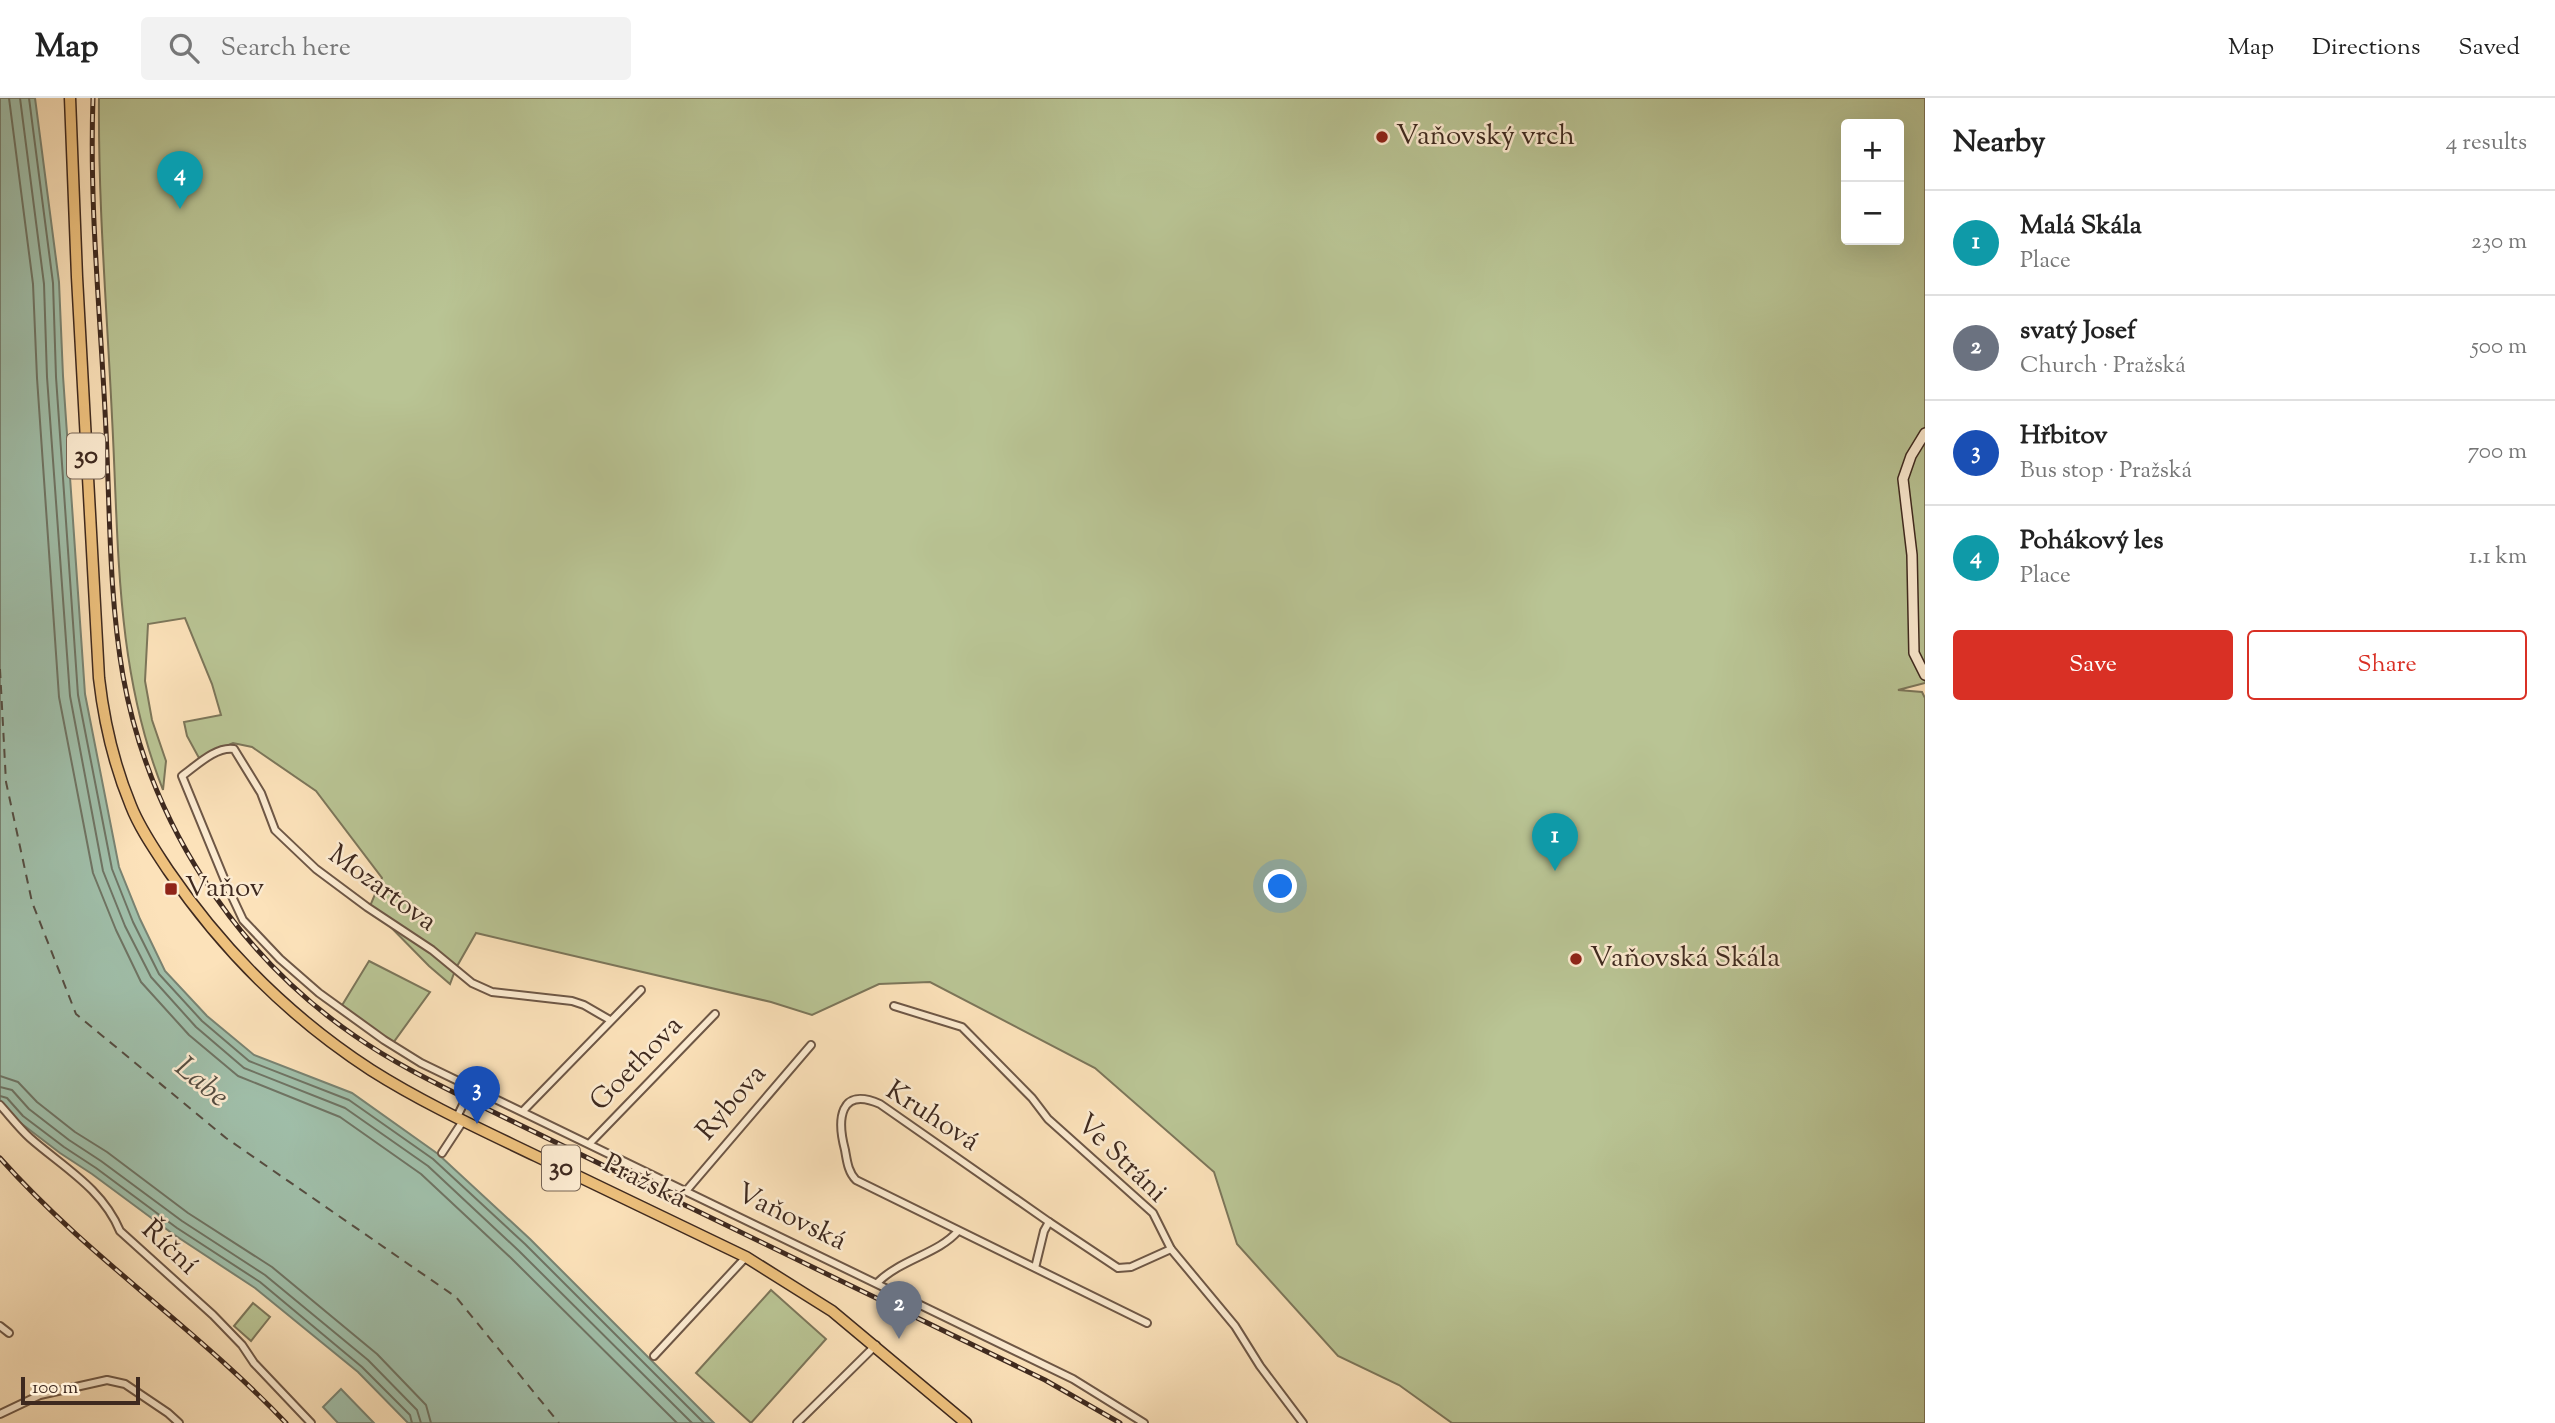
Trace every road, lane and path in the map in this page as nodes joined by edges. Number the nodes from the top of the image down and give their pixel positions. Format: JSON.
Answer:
{"nodes":[{"id":1,"x":70,"y":98,"type":"edge"},
{"id":2,"x":1925,"y":433,"type":"edge"},
{"id":3,"x":1925,"y":675,"type":"edge"},
{"id":4,"x":182,"y":776,"type":"joint"},
{"id":5,"x":642,"y":990,"type":"dead end"},
{"id":6,"x":894,"y":1006,"type":"dead end"},
{"id":7,"x":715,"y":1014,"type":"dead end"},
{"id":8,"x":610,"y":1020,"type":"junction"},
{"id":9,"x":811,"y":1045,"type":"dead end"},
{"id":10,"x":472,"y":1086,"type":"junction"},
{"id":11,"x":0,"y":1105,"type":"edge"},
{"id":12,"x":523,"y":1111,"type":"junction"},
{"id":13,"x":460,"y":1119,"type":"junction"},
{"id":14,"x":590,"y":1143,"type":"junction"},
{"id":15,"x":442,"y":1153,"type":"dead end"},
{"id":16,"x":686,"y":1191,"type":"junction"},
{"id":17,"x":1049,"y":1222,"type":"junction"},
{"id":18,"x":958,"y":1231,"type":"junction"},
{"id":19,"x":1171,"y":1249,"type":"junction"},
{"id":20,"x":746,"y":1257,"type":"junction"},
{"id":21,"x":1035,"y":1268,"type":"junction"},
{"id":22,"x":877,"y":1283,"type":"junction"},
{"id":23,"x":1147,"y":1323,"type":"dead end"},
{"id":24,"x":0,"y":1326,"type":"edge"},
{"id":25,"x":9,"y":1333,"type":"dead end"},
{"id":26,"x":876,"y":1345,"type":"junction"},
{"id":27,"x":654,"y":1356,"type":"dead end"},
{"id":28,"x":0,"y":1414,"type":"edge"},
{"id":29,"x":178,"y":1423,"type":"edge"},
{"id":30,"x":311,"y":1423,"type":"edge"},
{"id":31,"x":797,"y":1423,"type":"edge"},
{"id":32,"x":966,"y":1423,"type":"edge"},
{"id":33,"x":1144,"y":1423,"type":"edge"},
{"id":34,"x":1303,"y":1423,"type":"edge"}],
"edges":[{"from":1,"to":13,"type":"main road","name":"Pražská","number":"30"},
{"from":2,"to":3,"type":"street"},
{"from":4,"to":8,"type":"street","name":"Mozartova"},
{"from":4,"to":10,"type":"street","name":"Vaňovská"},
{"from":5,"to":8,"type":"street"},
{"from":6,"to":19,"type":"street","name":"Ve Stráni"},
{"from":7,"to":14,"type":"street","name":"Goethova"},
{"from":8,"to":12,"type":"street"},
{"from":9,"to":16,"type":"street","name":"Rybova"},
{"from":10,"to":12,"type":"street","name":"Vaňovská"},
{"from":10,"to":13,"type":"street"},
{"from":11,"to":30,"type":"street","name":"Říční"},
{"from":12,"to":14,"type":"street","name":"Vaňovská"},
{"from":13,"to":15,"type":"street"},
{"from":13,"to":20,"type":"main road","name":"Pražská","number":"30"},
{"from":14,"to":16,"type":"street","name":"Vaňovská"},
{"from":16,"to":22,"type":"street","name":"Vaňovská"},
{"from":17,"to":18,"type":"street","name":"Kruhová"},
{"from":17,"to":19,"type":"street","name":"Kruhová"},
{"from":17,"to":21,"type":"street"},
{"from":18,"to":21,"type":"street","name":"Kruhová"},
{"from":18,"to":22,"type":"street"},
{"from":19,"to":34,"type":"street","name":"Ve Stráni"},
{"from":20,"to":26,"type":"main road","name":"Pražská","number":"30"},
{"from":20,"to":27,"type":"street"},
{"from":21,"to":23,"type":"street","name":"Kruhová"},
{"from":22,"to":33,"type":"street","name":"Vaňovská"},
{"from":24,"to":25,"type":"street"},
{"from":26,"to":31,"type":"street"},
{"from":26,"to":32,"type":"main road","name":"Pražská","number":"30"},
{"from":28,"to":29,"type":"street"}]}
